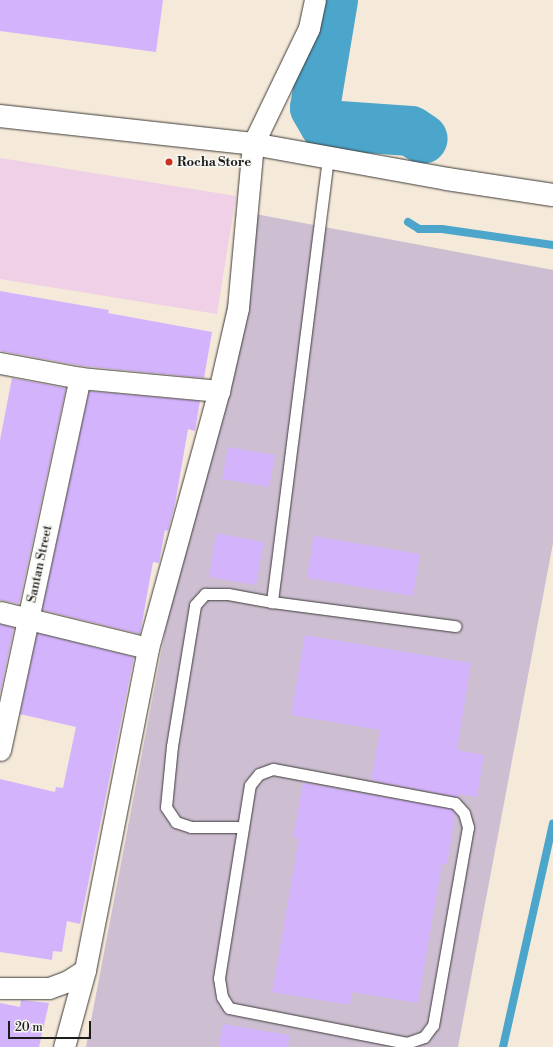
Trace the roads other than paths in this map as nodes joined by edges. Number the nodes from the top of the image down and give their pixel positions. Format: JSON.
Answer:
{"nodes":[{"id":1,"x":315,"y":0,"type":"edge"},
{"id":2,"x":0,"y":116,"type":"edge"},
{"id":3,"x":253,"y":144,"type":"junction"},
{"id":4,"x":328,"y":158,"type":"junction"},
{"id":5,"x":553,"y":195,"type":"edge"},
{"id":6,"x":0,"y":363,"type":"edge"},
{"id":7,"x":80,"y":378,"type":"junction"},
{"id":8,"x":219,"y":391,"type":"junction"},
{"id":9,"x":272,"y":602,"type":"junction"},
{"id":10,"x":0,"y":612,"type":"edge"},
{"id":11,"x":28,"y":618,"type":"junction"},
{"id":12,"x":455,"y":626,"type":"dead end"},
{"id":13,"x":148,"y":648,"type":"junction"},
{"id":14,"x":0,"y":750,"type":"edge"},
{"id":15,"x":243,"y":827,"type":"junction"},
{"id":16,"x":85,"y":970,"type":"junction"},
{"id":17,"x":0,"y":988,"type":"edge"},
{"id":18,"x":64,"y":1047,"type":"edge"}],
"edges":[{"from":1,"to":3,"type":"street"},
{"from":2,"to":3,"type":"street"},
{"from":3,"to":4,"type":"street"},
{"from":3,"to":8,"type":"street"},
{"from":4,"to":5,"type":"street"},
{"from":4,"to":9,"type":"lane"},
{"from":6,"to":7,"type":"street"},
{"from":7,"to":8,"type":"street"},
{"from":7,"to":11,"type":"street","name":"Santan Street"},
{"from":8,"to":13,"type":"street"},
{"from":9,"to":12,"type":"lane"},
{"from":9,"to":15,"type":"lane"},
{"from":10,"to":11,"type":"street"},
{"from":11,"to":13,"type":"street"},
{"from":11,"to":14,"type":"street","name":"Santan Street"},
{"from":13,"to":16,"type":"street"},
{"from":15,"to":15,"type":"lane"},
{"from":16,"to":17,"type":"street"},
{"from":16,"to":18,"type":"street"}]}
